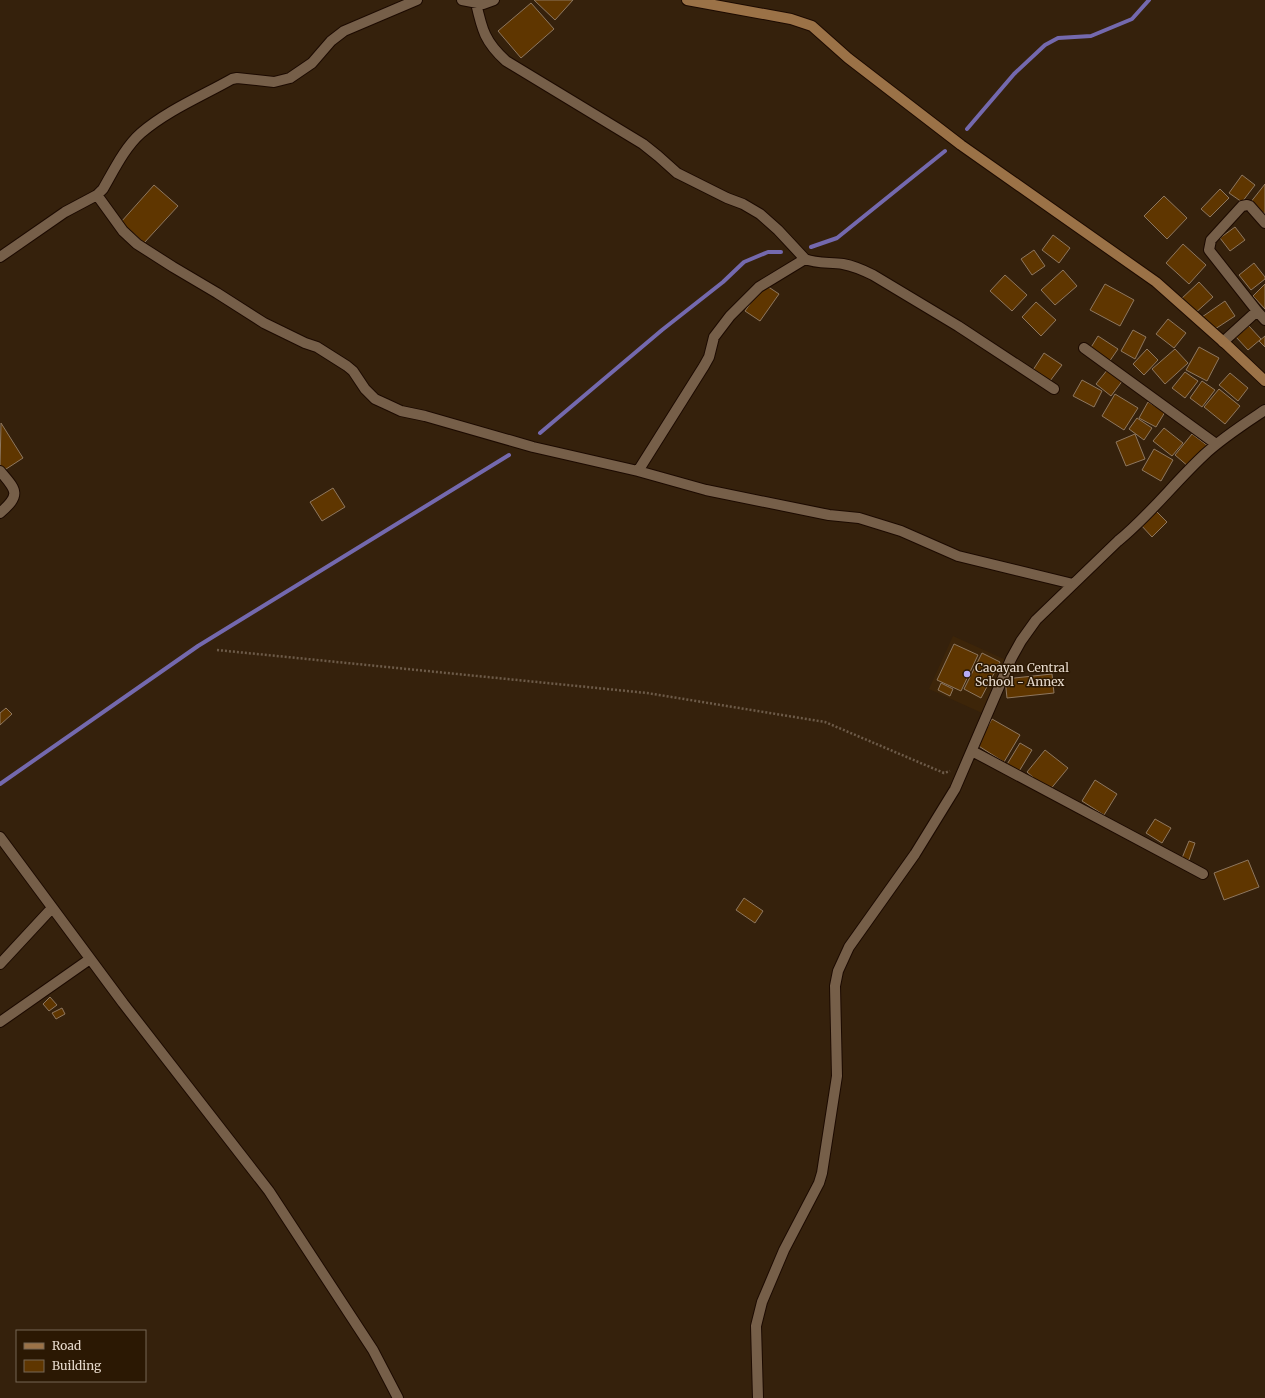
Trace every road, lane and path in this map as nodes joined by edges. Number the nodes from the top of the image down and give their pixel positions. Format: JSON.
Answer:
{"nodes":[{"id":1,"x":417,"y":0,"type":"edge"},
{"id":2,"x":462,"y":0,"type":"edge"},
{"id":3,"x":494,"y":0,"type":"edge"},
{"id":4,"x":687,"y":0,"type":"edge"},
{"id":5,"x":476,"y":4,"type":"junction"},
{"id":6,"x":97,"y":195,"type":"junction"},
{"id":7,"x":1265,"y":223,"type":"edge"},
{"id":8,"x":0,"y":257,"type":"edge"},
{"id":9,"x":805,"y":259,"type":"junction"},
{"id":10,"x":1256,"y":312,"type":"junction"},
{"id":11,"x":1265,"y":320,"type":"edge"},
{"id":12,"x":1223,"y":342,"type":"junction"},
{"id":13,"x":1084,"y":348,"type":"dead end"},
{"id":14,"x":1265,"y":381,"type":"edge"},
{"id":15,"x":1054,"y":389,"type":"dead end"},
{"id":16,"x":1265,"y":410,"type":"edge"},
{"id":17,"x":1216,"y":444,"type":"junction"},
{"id":18,"x":0,"y":471,"type":"edge"},
{"id":19,"x":638,"y":471,"type":"junction"},
{"id":20,"x":0,"y":513,"type":"edge"},
{"id":21,"x":1073,"y":584,"type":"junction"},
{"id":22,"x":216,"y":650,"type":"dead end"},
{"id":23,"x":972,"y":751,"type":"junction"},
{"id":24,"x":964,"y":767,"type":"junction"},
{"id":25,"x":0,"y":837,"type":"edge"},
{"id":26,"x":1204,"y":874,"type":"dead end"},
{"id":27,"x":52,"y":908,"type":"junction"},
{"id":28,"x":90,"y":959,"type":"junction"},
{"id":29,"x":0,"y":964,"type":"edge"},
{"id":30,"x":0,"y":1022,"type":"edge"},
{"id":31,"x":398,"y":1398,"type":"edge"},
{"id":32,"x":758,"y":1398,"type":"edge"}],
"edges":[{"from":1,"to":6,"type":"street"},
{"from":2,"to":5,"type":"street"},
{"from":3,"to":5,"type":"street"},
{"from":4,"to":12,"type":"street"},
{"from":5,"to":9,"type":"street"},
{"from":6,"to":8,"type":"street"},
{"from":6,"to":19,"type":"street"},
{"from":7,"to":10,"type":"street"},
{"from":9,"to":15,"type":"street"},
{"from":9,"to":19,"type":"street"},
{"from":10,"to":11,"type":"street"},
{"from":10,"to":12,"type":"street"},
{"from":12,"to":14,"type":"street"},
{"from":13,"to":17,"type":"street"},
{"from":16,"to":17,"type":"street"},
{"from":17,"to":21,"type":"street"},
{"from":18,"to":20,"type":"street"},
{"from":19,"to":21,"type":"street"},
{"from":21,"to":23,"type":"street"},
{"from":22,"to":24,"type":"path"},
{"from":23,"to":24,"type":"street"},
{"from":23,"to":26,"type":"street"},
{"from":24,"to":32,"type":"street"},
{"from":25,"to":27,"type":"street"},
{"from":27,"to":28,"type":"street"},
{"from":27,"to":29,"type":"street"},
{"from":28,"to":30,"type":"street"},
{"from":28,"to":31,"type":"street"}]}
